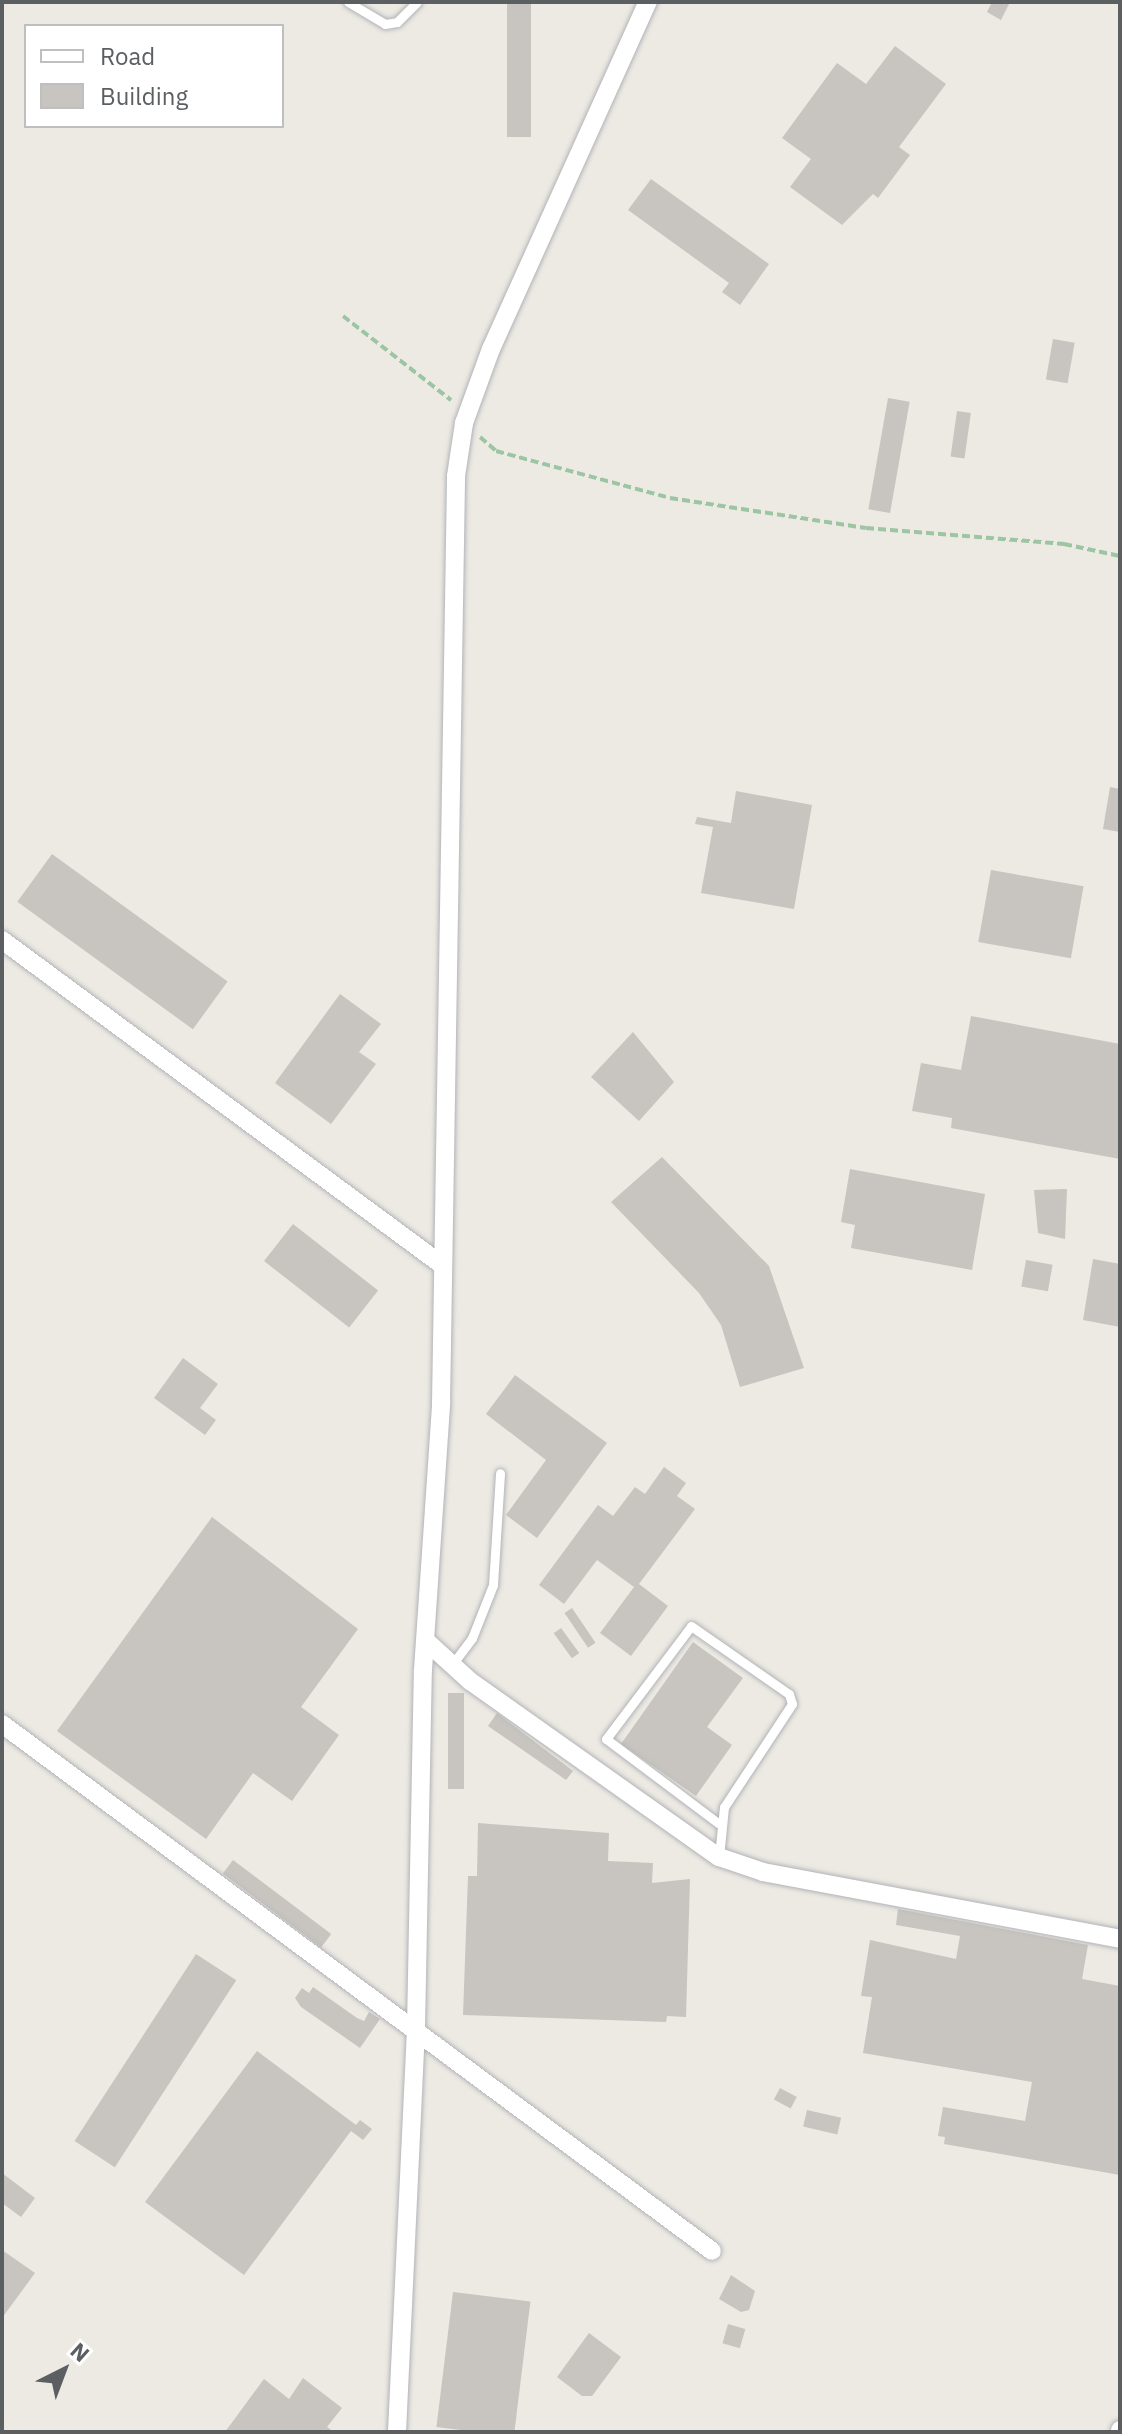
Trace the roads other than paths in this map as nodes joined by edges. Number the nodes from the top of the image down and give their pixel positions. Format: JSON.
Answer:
{"nodes":[{"id":1,"x":348,"y":2,"type":"edge"},
{"id":2,"x":417,"y":2,"type":"edge"},
{"id":3,"x":648,"y":2,"type":"edge"},
{"id":4,"x":2,"y":940,"type":"edge"},
{"id":5,"x":442,"y":1265,"type":"junction"},
{"id":6,"x":500,"y":1473,"type":"dead end"},
{"id":7,"x":425,"y":1640,"type":"junction"},
{"id":8,"x":451,"y":1666,"type":"junction"},
{"id":9,"x":2,"y":1724,"type":"edge"},
{"id":10,"x":718,"y":1823,"type":"junction"},
{"id":11,"x":719,"y":1857,"type":"junction"},
{"id":12,"x":1120,"y":1939,"type":"edge"},
{"id":13,"x":416,"y":2028,"type":"junction"},
{"id":14,"x":712,"y":2251,"type":"dead end"},
{"id":15,"x":397,"y":2432,"type":"edge"}],
"edges":[{"from":1,"to":2,"type":"lane"},
{"from":3,"to":5,"type":"street"},
{"from":4,"to":5,"type":"street"},
{"from":5,"to":7,"type":"street"},
{"from":6,"to":8,"type":"lane"},
{"from":7,"to":8,"type":"street"},
{"from":7,"to":13,"type":"street"},
{"from":8,"to":11,"type":"street"},
{"from":9,"to":13,"type":"street"},
{"from":10,"to":10,"type":"lane"},
{"from":10,"to":11,"type":"lane"},
{"from":11,"to":12,"type":"street"},
{"from":13,"to":14,"type":"street"},
{"from":13,"to":15,"type":"street"}]}
